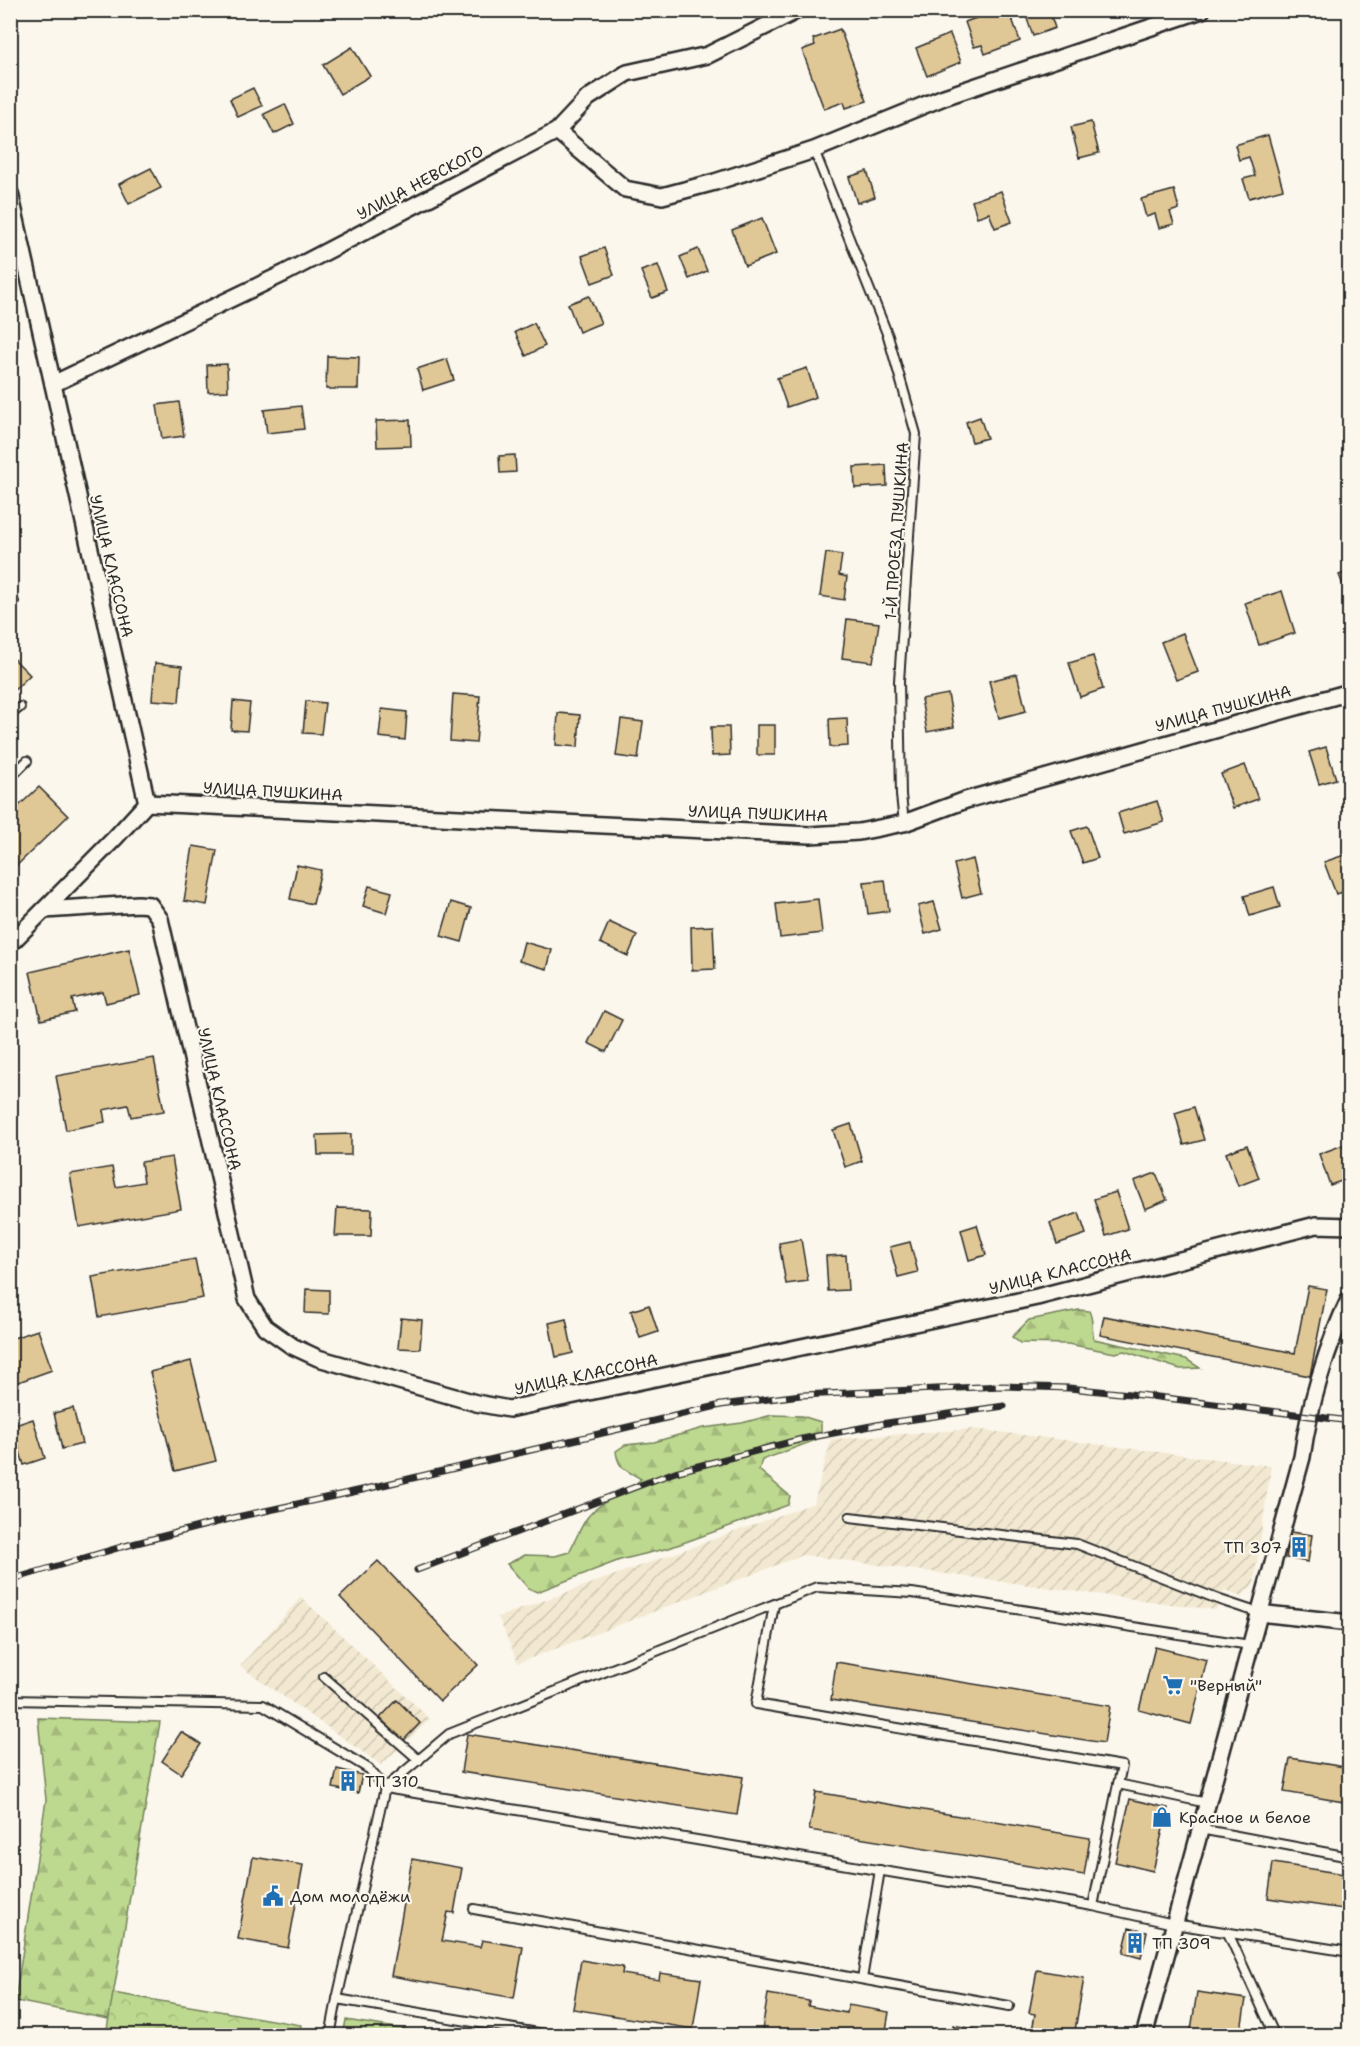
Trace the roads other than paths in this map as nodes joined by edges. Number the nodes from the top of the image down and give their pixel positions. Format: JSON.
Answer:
{"nodes":[{"id":1,"x":798,"y":10,"type":"edge"},
{"id":2,"x":1202,"y":10,"type":"edge"},
{"id":3,"x":557,"y":130,"type":"junction"},
{"id":4,"x":814,"y":150,"type":"junction"},
{"id":5,"x":10,"y":193,"type":"edge"},
{"id":6,"x":53,"y":384,"type":"junction"},
{"id":7,"x":1350,"y":692,"type":"edge"},
{"id":8,"x":21,"y":707,"type":"dead end"},
{"id":9,"x":10,"y":715,"type":"edge"},
{"id":10,"x":27,"y":761,"type":"dead end"},
{"id":11,"x":10,"y":777,"type":"edge"},
{"id":12,"x":147,"y":803,"type":"junction"},
{"id":13,"x":904,"y":824,"type":"junction"},
{"id":14,"x":45,"y":910,"type":"junction"},
{"id":15,"x":10,"y":944,"type":"edge"},
{"id":16,"x":1350,"y":1226,"type":"edge"},
{"id":17,"x":1350,"y":1298,"type":"edge"},
{"id":18,"x":850,"y":1517,"type":"dead end"},
{"id":19,"x":774,"y":1605,"type":"junction"},
{"id":20,"x":1259,"y":1613,"type":"junction"},
{"id":21,"x":1350,"y":1623,"type":"edge"},
{"id":22,"x":1250,"y":1645,"type":"junction"},
{"id":23,"x":324,"y":1677,"type":"dead end"},
{"id":24,"x":10,"y":1700,"type":"edge"},
{"id":25,"x":419,"y":1760,"type":"junction"},
{"id":26,"x":1118,"y":1784,"type":"junction"},
{"id":27,"x":385,"y":1788,"type":"junction"},
{"id":28,"x":1208,"y":1803,"type":"junction"},
{"id":29,"x":1200,"y":1829,"type":"junction"},
{"id":30,"x":1350,"y":1857,"type":"edge"},
{"id":31,"x":880,"y":1870,"type":"junction"},
{"id":32,"x":1093,"y":1906,"type":"junction"},
{"id":33,"x":474,"y":1909,"type":"dead end"},
{"id":34,"x":1174,"y":1924,"type":"junction"},
{"id":35,"x":1228,"y":1933,"type":"junction"},
{"id":36,"x":1350,"y":1952,"type":"edge"},
{"id":37,"x":862,"y":1979,"type":"junction"},
{"id":38,"x":337,"y":1999,"type":"junction"},
{"id":39,"x":1008,"y":2006,"type":"dead end"},
{"id":40,"x":330,"y":2036,"type":"edge"},
{"id":41,"x":556,"y":2036,"type":"edge"},
{"id":42,"x":1144,"y":2036,"type":"edge"},
{"id":43,"x":1275,"y":2036,"type":"edge"}],
"edges":[{"from":1,"to":3,"type":"street","name":"УЛИЦА НЕВСКОГО"},
{"from":2,"to":4,"type":"street"},
{"from":3,"to":4,"type":"street"},
{"from":3,"to":6,"type":"street","name":"УЛИЦА НЕВСКОГО"},
{"from":4,"to":13,"type":"lane","name":"1-Й ПРОЕЗД ПУШКИНА"},
{"from":5,"to":6,"type":"street","name":"УЛИЦА КЛАССОНА"},
{"from":6,"to":12,"type":"street","name":"УЛИЦА КЛАССОНА"},
{"from":7,"to":13,"type":"street","name":"УЛИЦА ПУШКИНА"},
{"from":8,"to":9,"type":"lane"},
{"from":10,"to":11,"type":"lane"},
{"from":12,"to":13,"type":"street","name":"УЛИЦА ПУШКИНА"},
{"from":12,"to":14,"type":"street"},
{"from":14,"to":15,"type":"street"},
{"from":14,"to":16,"type":"street","name":"УЛИЦА КЛАССОНА"},
{"from":17,"to":20,"type":"street"},
{"from":18,"to":20,"type":"lane"},
{"from":19,"to":22,"type":"lane"},
{"from":19,"to":25,"type":"lane"},
{"from":19,"to":26,"type":"lane"},
{"from":20,"to":21,"type":"street"},
{"from":20,"to":22,"type":"street"},
{"from":22,"to":28,"type":"street"},
{"from":23,"to":25,"type":"lane"},
{"from":24,"to":27,"type":"lane"},
{"from":25,"to":27,"type":"lane"},
{"from":26,"to":28,"type":"lane"},
{"from":26,"to":32,"type":"lane"},
{"from":27,"to":31,"type":"lane"},
{"from":27,"to":38,"type":"lane"},
{"from":28,"to":29,"type":"street"},
{"from":29,"to":30,"type":"lane"},
{"from":29,"to":34,"type":"street"},
{"from":31,"to":32,"type":"lane"},
{"from":31,"to":37,"type":"lane"},
{"from":32,"to":34,"type":"lane"},
{"from":33,"to":37,"type":"lane"},
{"from":34,"to":35,"type":"lane"},
{"from":34,"to":42,"type":"street"},
{"from":35,"to":36,"type":"lane"},
{"from":35,"to":43,"type":"lane"},
{"from":37,"to":39,"type":"lane"},
{"from":38,"to":40,"type":"lane"},
{"from":38,"to":41,"type":"lane"}]}
